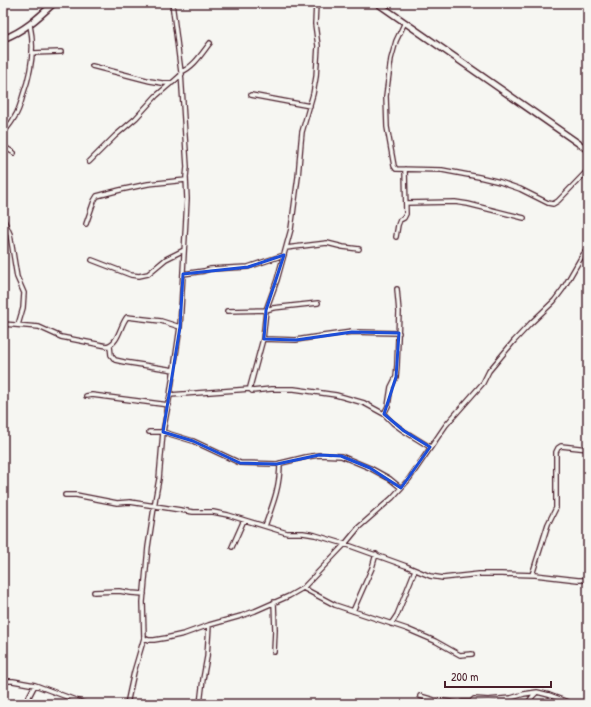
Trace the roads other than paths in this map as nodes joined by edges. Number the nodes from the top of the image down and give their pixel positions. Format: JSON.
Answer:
{"nodes":[{"id":1,"x":54,"y":3,"type":"edge"},
{"id":2,"x":172,"y":3,"type":"edge"},
{"id":3,"x":316,"y":3,"type":"edge"},
{"id":4,"x":377,"y":3,"type":"edge"},
{"id":5,"x":405,"y":22,"type":"junction"},
{"id":6,"x":30,"y":25,"type":"junction"},
{"id":7,"x":3,"y":39,"type":"edge"},
{"id":8,"x":210,"y":43,"type":"dead end"},
{"id":9,"x":61,"y":52,"type":"dead end"},
{"id":10,"x":32,"y":53,"type":"junction"},
{"id":11,"x":92,"y":66,"type":"dead end"},
{"id":12,"x":182,"y":73,"type":"junction"},
{"id":13,"x":170,"y":84,"type":"junction"},
{"id":14,"x":251,"y":95,"type":"dead end"},
{"id":15,"x":310,"y":106,"type":"junction"},
{"id":16,"x":3,"y":133,"type":"edge"},
{"id":17,"x":3,"y":146,"type":"edge"},
{"id":18,"x":587,"y":147,"type":"edge"},
{"id":19,"x":14,"y":153,"type":"dead end"},
{"id":20,"x":89,"y":162,"type":"dead end"},
{"id":21,"x":406,"y":169,"type":"junction"},
{"id":22,"x":588,"y":170,"type":"edge"},
{"id":23,"x":186,"y":180,"type":"junction"},
{"id":24,"x":406,"y":204,"type":"junction"},
{"id":25,"x":3,"y":218,"type":"edge"},
{"id":26,"x":524,"y":218,"type":"dead end"},
{"id":27,"x":86,"y":224,"type":"dead end"},
{"id":28,"x":396,"y":237,"type":"dead end"},
{"id":29,"x":286,"y":248,"type":"junction"},
{"id":30,"x":588,"y":248,"type":"edge"},
{"id":31,"x":359,"y":249,"type":"dead end"},
{"id":32,"x":184,"y":250,"type":"junction"},
{"id":33,"x":284,"y":256,"type":"junction"},
{"id":34,"x":92,"y":260,"type":"dead end"},
{"id":35,"x":183,"y":274,"type":"junction"},
{"id":36,"x":397,"y":288,"type":"dead end"},
{"id":37,"x":318,"y":303,"type":"dead end"},
{"id":38,"x":266,"y":310,"type":"junction"},
{"id":39,"x":227,"y":311,"type":"dead end"},
{"id":40,"x":3,"y":324,"type":"edge"},
{"id":41,"x":18,"y":325,"type":"junction"},
{"id":42,"x":180,"y":327,"type":"junction"},
{"id":43,"x":399,"y":333,"type":"junction"},
{"id":44,"x":263,"y":339,"type":"junction"},
{"id":45,"x":110,"y":346,"type":"junction"},
{"id":46,"x":174,"y":370,"type":"junction"},
{"id":47,"x":250,"y":389,"type":"junction"},
{"id":48,"x":170,"y":395,"type":"junction"},
{"id":49,"x":86,"y":396,"type":"dead end"},
{"id":50,"x":169,"y":405,"type":"junction"},
{"id":51,"x":384,"y":414,"type":"junction"},
{"id":52,"x":149,"y":432,"type":"dead end"},
{"id":53,"x":163,"y":432,"type":"junction"},
{"id":54,"x":430,"y":447,"type":"junction"},
{"id":55,"x":588,"y":449,"type":"edge"},
{"id":56,"x":280,"y":463,"type":"junction"},
{"id":57,"x":401,"y":488,"type":"junction"},
{"id":58,"x":65,"y":495,"type":"dead end"},
{"id":59,"x":155,"y":506,"type":"junction"},
{"id":60,"x":244,"y":520,"type":"junction"},
{"id":61,"x":265,"y":526,"type":"junction"},
{"id":62,"x":345,"y":544,"type":"junction"},
{"id":63,"x":232,"y":547,"type":"dead end"},
{"id":64,"x":376,"y":554,"type":"junction"},
{"id":65,"x":415,"y":570,"type":"junction"},
{"id":66,"x":532,"y":575,"type":"junction"},
{"id":67,"x":588,"y":580,"type":"edge"},
{"id":68,"x":303,"y":588,"type":"junction"},
{"id":69,"x":94,"y":592,"type":"dead end"},
{"id":70,"x":144,"y":594,"type":"junction"},
{"id":71,"x":274,"y":602,"type":"junction"},
{"id":72,"x":353,"y":611,"type":"junction"},
{"id":73,"x":391,"y":624,"type":"junction"},
{"id":74,"x":209,"y":625,"type":"junction"},
{"id":75,"x":144,"y":638,"type":"junction"},
{"id":76,"x":274,"y":652,"type":"dead end"},
{"id":77,"x":472,"y":654,"type":"dead end"},
{"id":78,"x":3,"y":681,"type":"edge"},
{"id":79,"x":36,"y":685,"type":"junction"},
{"id":80,"x":537,"y":692,"type":"junction"},
{"id":81,"x":420,"y":696,"type":"dead end"},
{"id":82,"x":26,"y":704,"type":"edge"},
{"id":83,"x":86,"y":704,"type":"edge"},
{"id":84,"x":127,"y":704,"type":"edge"},
{"id":85,"x":200,"y":704,"type":"edge"},
{"id":86,"x":457,"y":704,"type":"edge"},
{"id":87,"x":527,"y":704,"type":"edge"},
{"id":88,"x":572,"y":704,"type":"edge"}],
"edges":[{"from":1,"to":6,"type":"main road"},
{"from":2,"to":12,"type":"street"},
{"from":3,"to":15,"type":"street"},
{"from":4,"to":5,"type":"main road"},
{"from":5,"to":18,"type":"main road"},
{"from":5,"to":21,"type":"street"},
{"from":6,"to":7,"type":"main road"},
{"from":6,"to":10,"type":"street"},
{"from":8,"to":12,"type":"street"},
{"from":9,"to":10,"type":"street"},
{"from":10,"to":16,"type":"street"},
{"from":11,"to":13,"type":"street"},
{"from":12,"to":13,"type":"street"},
{"from":12,"to":23,"type":"street"},
{"from":13,"to":20,"type":"street"},
{"from":14,"to":15,"type":"street"},
{"from":15,"to":29,"type":"street"},
{"from":17,"to":19,"type":"street"},
{"from":21,"to":22,"type":"street"},
{"from":21,"to":24,"type":"street"},
{"from":23,"to":27,"type":"street"},
{"from":23,"to":32,"type":"street"},
{"from":24,"to":26,"type":"street"},
{"from":24,"to":28,"type":"street"},
{"from":25,"to":41,"type":"street"},
{"from":29,"to":31,"type":"street"},
{"from":29,"to":33,"type":"street"},
{"from":30,"to":54,"type":"street"},
{"from":32,"to":34,"type":"street"},
{"from":32,"to":35,"type":"street"},
{"from":33,"to":35,"type":"street"},
{"from":33,"to":38,"type":"street"},
{"from":35,"to":42,"type":"street"},
{"from":36,"to":43,"type":"street"},
{"from":37,"to":38,"type":"street"},
{"from":38,"to":39,"type":"street"},
{"from":38,"to":44,"type":"street"},
{"from":40,"to":41,"type":"street"},
{"from":41,"to":45,"type":"street"},
{"from":42,"to":45,"type":"street"},
{"from":42,"to":46,"type":"street"},
{"from":43,"to":44,"type":"street"},
{"from":43,"to":51,"type":"street"},
{"from":44,"to":47,"type":"street"},
{"from":45,"to":46,"type":"street"},
{"from":46,"to":48,"type":"street"},
{"from":47,"to":48,"type":"street"},
{"from":47,"to":51,"type":"street"},
{"from":48,"to":50,"type":"street"},
{"from":49,"to":50,"type":"street"},
{"from":50,"to":53,"type":"street"},
{"from":51,"to":54,"type":"street"},
{"from":52,"to":53,"type":"street"},
{"from":53,"to":56,"type":"street"},
{"from":53,"to":59,"type":"street"},
{"from":54,"to":57,"type":"street"},
{"from":55,"to":66,"type":"street"},
{"from":56,"to":57,"type":"street"},
{"from":56,"to":61,"type":"street"},
{"from":57,"to":62,"type":"street"},
{"from":58,"to":59,"type":"street"},
{"from":59,"to":60,"type":"street"},
{"from":59,"to":70,"type":"street"},
{"from":60,"to":61,"type":"street"},
{"from":60,"to":63,"type":"street"},
{"from":61,"to":62,"type":"street"},
{"from":62,"to":64,"type":"street"},
{"from":62,"to":68,"type":"street"},
{"from":64,"to":65,"type":"street"},
{"from":64,"to":72,"type":"street"},
{"from":65,"to":66,"type":"street"},
{"from":65,"to":73,"type":"street"},
{"from":66,"to":67,"type":"street"},
{"from":68,"to":71,"type":"street"},
{"from":68,"to":72,"type":"street"},
{"from":69,"to":70,"type":"street"},
{"from":70,"to":75,"type":"street"},
{"from":71,"to":74,"type":"street"},
{"from":71,"to":76,"type":"street"},
{"from":72,"to":73,"type":"street"},
{"from":73,"to":77,"type":"street"},
{"from":74,"to":75,"type":"street"},
{"from":74,"to":85,"type":"street"},
{"from":75,"to":84,"type":"street"},
{"from":78,"to":79,"type":"street"},
{"from":79,"to":82,"type":"street"},
{"from":79,"to":83,"type":"street"},
{"from":80,"to":86,"type":"street"},
{"from":80,"to":87,"type":"street"},
{"from":80,"to":88,"type":"street"},
{"from":81,"to":86,"type":"street"}]}
